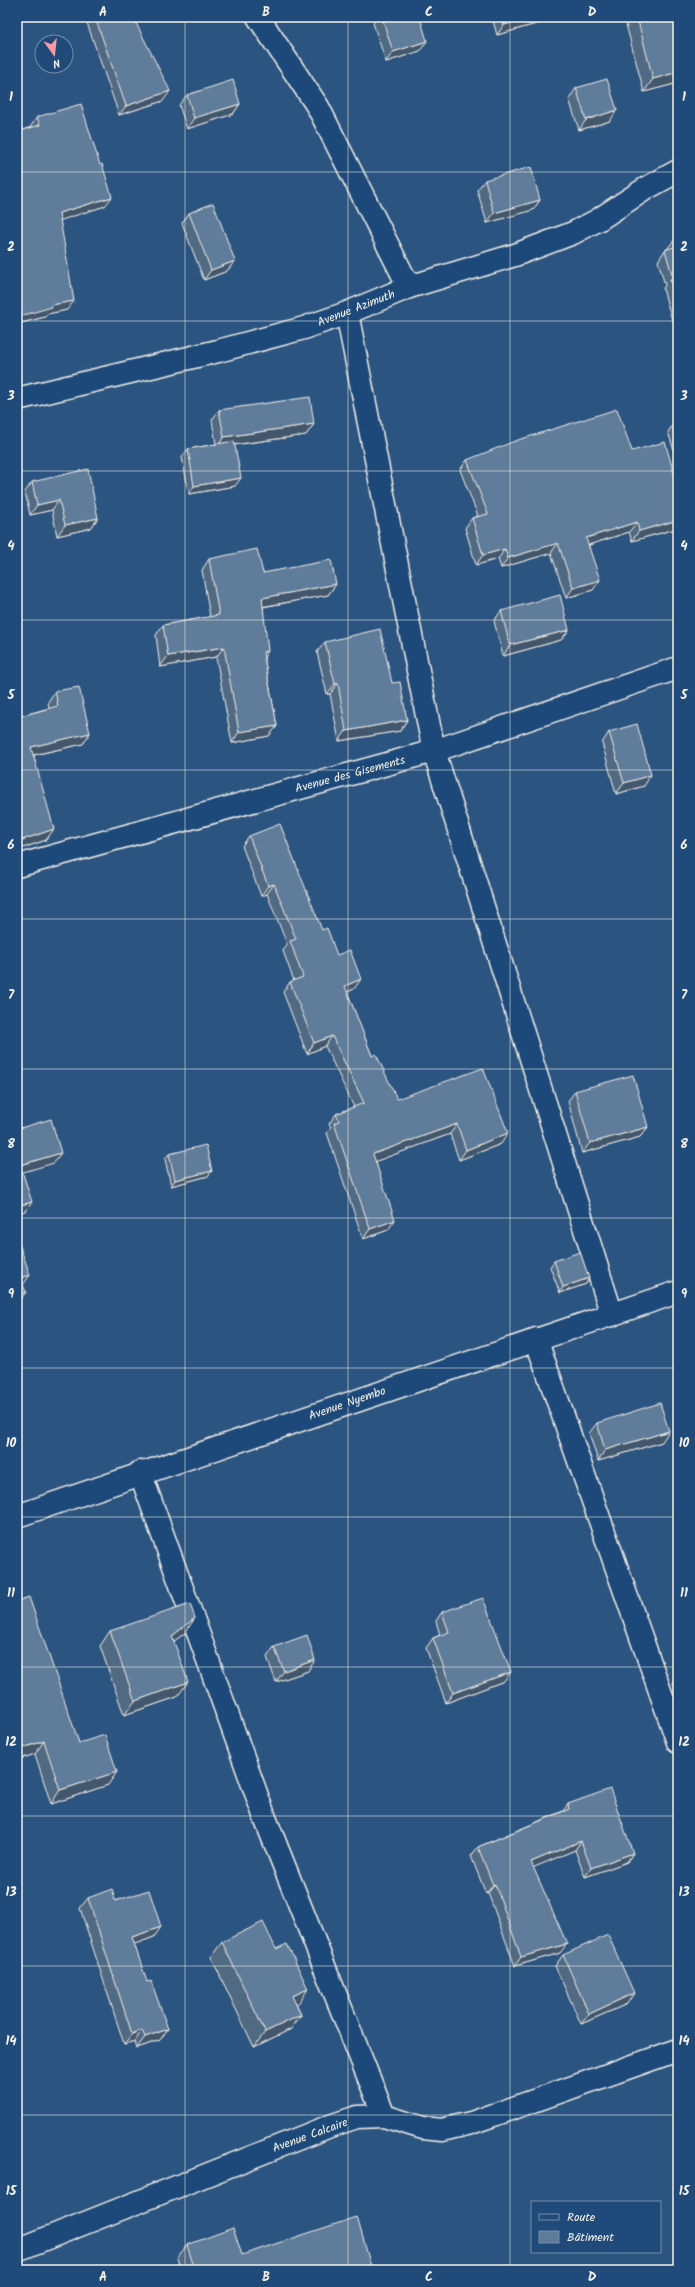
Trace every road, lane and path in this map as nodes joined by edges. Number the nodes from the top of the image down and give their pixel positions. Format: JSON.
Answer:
{"nodes":[{"id":1,"x":258,"y":17,"type":"edge"},
{"id":2,"x":678,"y":172,"type":"edge"},
{"id":3,"x":408,"y":287,"type":"junction"},
{"id":4,"x":347,"y":313,"type":"junction"},
{"id":5,"x":17,"y":400,"type":"edge"},
{"id":6,"x":678,"y":668,"type":"edge"},
{"id":7,"x":434,"y":751,"type":"junction"},
{"id":8,"x":17,"y":866,"type":"edge"},
{"id":9,"x":678,"y":1292,"type":"edge"},
{"id":10,"x":612,"y":1315,"type":"junction"},
{"id":11,"x":536,"y":1339,"type":"junction"},
{"id":12,"x":140,"y":1472,"type":"junction"},
{"id":13,"x":17,"y":1516,"type":"edge"},
{"id":14,"x":678,"y":1742,"type":"edge"},
{"id":15,"x":678,"y":2050,"type":"edge"},
{"id":16,"x":384,"y":2116,"type":"junction"},
{"id":17,"x":17,"y":2250,"type":"edge"}],
"edges":[{"from":1,"to":3,"type":"street"},
{"from":2,"to":3,"type":"street","name":"Avenue Azimuth"},
{"from":3,"to":4,"type":"street","name":"Avenue Azimuth"},
{"from":4,"to":5,"type":"street","name":"Avenue Azimuth"},
{"from":4,"to":7,"type":"street"},
{"from":6,"to":7,"type":"street","name":"Avenue des Gisements"},
{"from":7,"to":8,"type":"street","name":"Avenue des Gisements"},
{"from":7,"to":10,"type":"street"},
{"from":9,"to":10,"type":"street","name":"Avenue Nyembo"},
{"from":10,"to":11,"type":"street","name":"Avenue Nyembo"},
{"from":11,"to":12,"type":"street","name":"Avenue Nyembo"},
{"from":11,"to":14,"type":"street"},
{"from":12,"to":13,"type":"street","name":"Avenue Nyembo"},
{"from":12,"to":16,"type":"street"},
{"from":15,"to":16,"type":"street","name":"Avenue Calcaire"},
{"from":16,"to":17,"type":"street","name":"Avenue Calcaire"}]}
